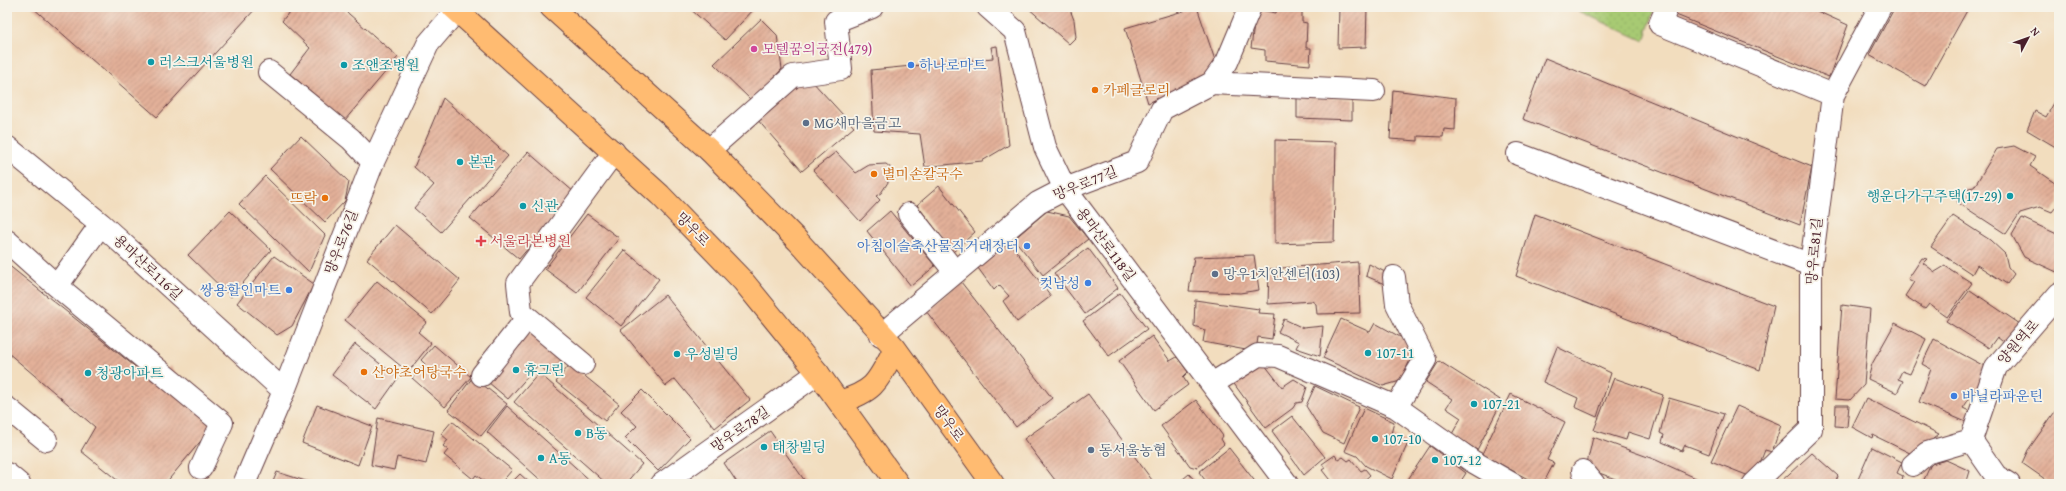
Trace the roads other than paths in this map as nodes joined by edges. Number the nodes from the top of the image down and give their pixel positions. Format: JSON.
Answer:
{"nodes":[{"id":1,"x":551,"y":7,"type":"edge"},
{"id":2,"x":872,"y":7,"type":"edge"},
{"id":3,"x":988,"y":7,"type":"edge"},
{"id":4,"x":1250,"y":7,"type":"edge"},
{"id":5,"x":1667,"y":7,"type":"edge"},
{"id":6,"x":1880,"y":7,"type":"edge"},
{"id":7,"x":455,"y":8,"type":"edge"},
{"id":8,"x":268,"y":72,"type":"dead end"},
{"id":9,"x":1212,"y":83,"type":"junction"},
{"id":10,"x":1374,"y":91,"type":"dead end"},
{"id":11,"x":1833,"y":95,"type":"junction"},
{"id":12,"x":7,"y":147,"type":"edge"},
{"id":13,"x":709,"y":150,"type":"junction"},
{"id":14,"x":614,"y":152,"type":"junction"},
{"id":15,"x":1518,"y":154,"type":"dead end"},
{"id":16,"x":373,"y":162,"type":"junction"},
{"id":17,"x":1065,"y":189,"type":"junction"},
{"id":18,"x":909,"y":214,"type":"dead end"},
{"id":19,"x":101,"y":224,"type":"junction"},
{"id":20,"x":7,"y":241,"type":"edge"},
{"id":21,"x":1811,"y":265,"type":"junction"},
{"id":22,"x":955,"y":272,"type":"junction"},
{"id":23,"x":1394,"y":277,"type":"dead end"},
{"id":24,"x":57,"y":286,"type":"junction"},
{"id":25,"x":2059,"y":294,"type":"edge"},
{"id":26,"x":527,"y":318,"type":"junction"},
{"id":27,"x":888,"y":342,"type":"junction"},
{"id":28,"x":583,"y":364,"type":"dead end"},
{"id":29,"x":818,"y":373,"type":"junction"},
{"id":30,"x":482,"y":375,"type":"dead end"},
{"id":31,"x":1212,"y":384,"type":"junction"},
{"id":32,"x":284,"y":391,"type":"junction"},
{"id":33,"x":839,"y":402,"type":"junction"},
{"id":34,"x":1396,"y":407,"type":"junction"},
{"id":35,"x":7,"y":408,"type":"edge"},
{"id":36,"x":46,"y":440,"type":"dead end"},
{"id":37,"x":1971,"y":440,"type":"junction"},
{"id":38,"x":1913,"y":465,"type":"dead end"},
{"id":39,"x":201,"y":468,"type":"dead end"},
{"id":40,"x":7,"y":474,"type":"edge"},
{"id":41,"x":19,"y":484,"type":"edge"},
{"id":42,"x":244,"y":484,"type":"edge"},
{"id":43,"x":662,"y":484,"type":"edge"},
{"id":44,"x":898,"y":484,"type":"edge"},
{"id":45,"x":993,"y":484,"type":"edge"},
{"id":46,"x":1287,"y":484,"type":"edge"},
{"id":47,"x":1512,"y":484,"type":"edge"},
{"id":48,"x":1754,"y":484,"type":"edge"},
{"id":49,"x":2009,"y":484,"type":"edge"}],
"edges":[{"from":1,"to":13,"type":"main road","name":"망우로"},
{"from":2,"to":13,"type":"street"},
{"from":3,"to":17,"type":"street","name":"용마산로118길"},
{"from":4,"to":9,"type":"street","name":"망우로77길"},
{"from":5,"to":11,"type":"street"},
{"from":6,"to":11,"type":"street","name":"망우로81길"},
{"from":7,"to":14,"type":"main road","name":"망우로"},
{"from":7,"to":16,"type":"street","name":"망우로76길"},
{"from":8,"to":16,"type":"street"},
{"from":9,"to":10,"type":"street"},
{"from":9,"to":17,"type":"street","name":"망우로77길"},
{"from":11,"to":21,"type":"street","name":"망우로81길"},
{"from":12,"to":19,"type":"street","name":"용마산로116길"},
{"from":13,"to":27,"type":"main road","name":"망우로"},
{"from":14,"to":26,"type":"street"},
{"from":14,"to":29,"type":"main road","name":"망우로"},
{"from":15,"to":21,"type":"street"},
{"from":16,"to":32,"type":"street","name":"망우로76길"},
{"from":17,"to":22,"type":"street","name":"망우로77길"},
{"from":17,"to":31,"type":"street","name":"용마산로118길"},
{"from":18,"to":22,"type":"street"},
{"from":19,"to":24,"type":"street"},
{"from":19,"to":32,"type":"street","name":"용마산로116길"},
{"from":20,"to":24,"type":"street"},
{"from":21,"to":48,"type":"street","name":"망우로81길"},
{"from":22,"to":27,"type":"street","name":"망우로77길"},
{"from":23,"to":34,"type":"street"},
{"from":24,"to":39,"type":"street"},
{"from":25,"to":37,"type":"street","name":"양원역로"},
{"from":26,"to":28,"type":"street"},
{"from":26,"to":30,"type":"street"},
{"from":27,"to":33,"type":"main road"},
{"from":27,"to":45,"type":"main road","name":"망우로"},
{"from":29,"to":33,"type":"main road","name":"망우로"},
{"from":29,"to":43,"type":"street","name":"망우로78길"},
{"from":31,"to":34,"type":"street"},
{"from":31,"to":46,"type":"street","name":"용마산로118길"},
{"from":32,"to":42,"type":"street","name":"망우로76길"},
{"from":33,"to":44,"type":"main road","name":"망우로"},
{"from":34,"to":47,"type":"street"},
{"from":35,"to":36,"type":"street"},
{"from":37,"to":38,"type":"street"},
{"from":37,"to":49,"type":"street"},
{"from":40,"to":41,"type":"street"}]}
